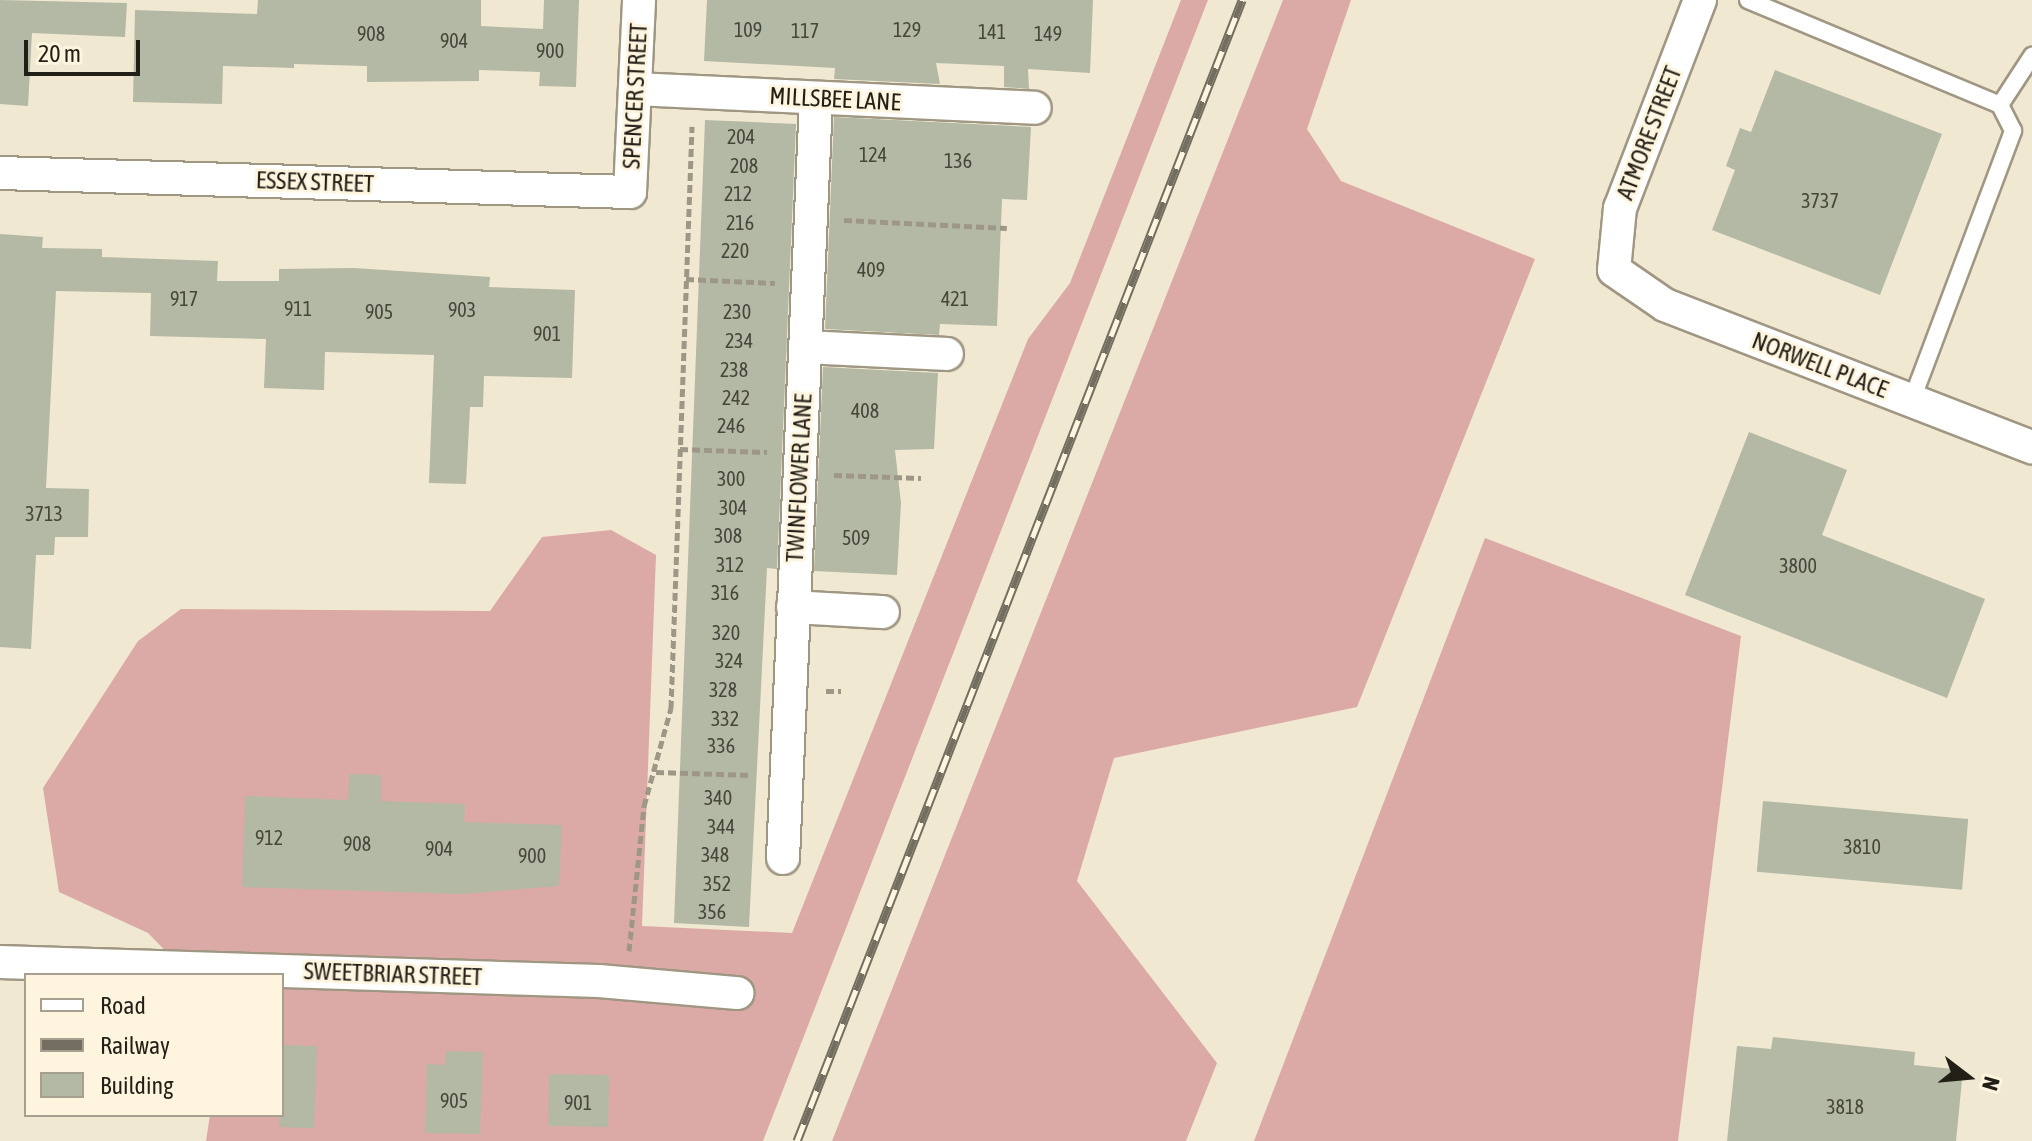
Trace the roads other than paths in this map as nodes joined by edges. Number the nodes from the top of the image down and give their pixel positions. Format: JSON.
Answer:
{"nodes":[{"id":1,"x":639,"y":0,"type":"edge"},
{"id":2,"x":1700,"y":0,"type":"edge"},
{"id":3,"x":1748,"y":0,"type":"edge"},
{"id":4,"x":2032,"y":56,"type":"edge"},
{"id":5,"x":635,"y":89,"type":"junction"},
{"id":6,"x":816,"y":98,"type":"junction"},
{"id":7,"x":2000,"y":105,"type":"junction"},
{"id":8,"x":1035,"y":108,"type":"dead end"},
{"id":9,"x":0,"y":173,"type":"edge"},
{"id":10,"x":630,"y":192,"type":"joint"},
{"id":11,"x":1614,"y":270,"type":"joint"},
{"id":12,"x":805,"y":347,"type":"junction"},
{"id":13,"x":947,"y":354,"type":"dead end"},
{"id":14,"x":1912,"y":400,"type":"junction"},
{"id":15,"x":2032,"y":447,"type":"edge"},
{"id":16,"x":793,"y":607,"type":"junction"},
{"id":17,"x":883,"y":612,"type":"dead end"},
{"id":18,"x":783,"y":858,"type":"dead end"},
{"id":19,"x":0,"y":962,"type":"edge"},
{"id":20,"x":737,"y":993,"type":"dead end"}],
"edges":[{"from":1,"to":5,"type":"street","name":"SPENCER STREET"},
{"from":2,"to":11,"type":"street","name":"ATMORE STREET"},
{"from":3,"to":7,"type":"lane"},
{"from":4,"to":7,"type":"lane"},
{"from":5,"to":6,"type":"street","name":"MILLSBEE LANE"},
{"from":5,"to":10,"type":"street","name":"SPENCER STREET"},
{"from":6,"to":8,"type":"street","name":"MILLSBEE LANE"},
{"from":6,"to":12,"type":"street","name":"TWINFLOWER LANE"},
{"from":7,"to":14,"type":"lane"},
{"from":9,"to":10,"type":"street","name":"ESSEX STREET"},
{"from":11,"to":14,"type":"street","name":"NORWELL PLACE"},
{"from":12,"to":13,"type":"street"},
{"from":12,"to":16,"type":"street","name":"TWINFLOWER LANE"},
{"from":14,"to":15,"type":"street","name":"NORWELL PLACE"},
{"from":16,"to":17,"type":"street"},
{"from":16,"to":18,"type":"street","name":"TWINFLOWER LANE"},
{"from":19,"to":20,"type":"street","name":"SWEETBRIAR STREET"}]}
